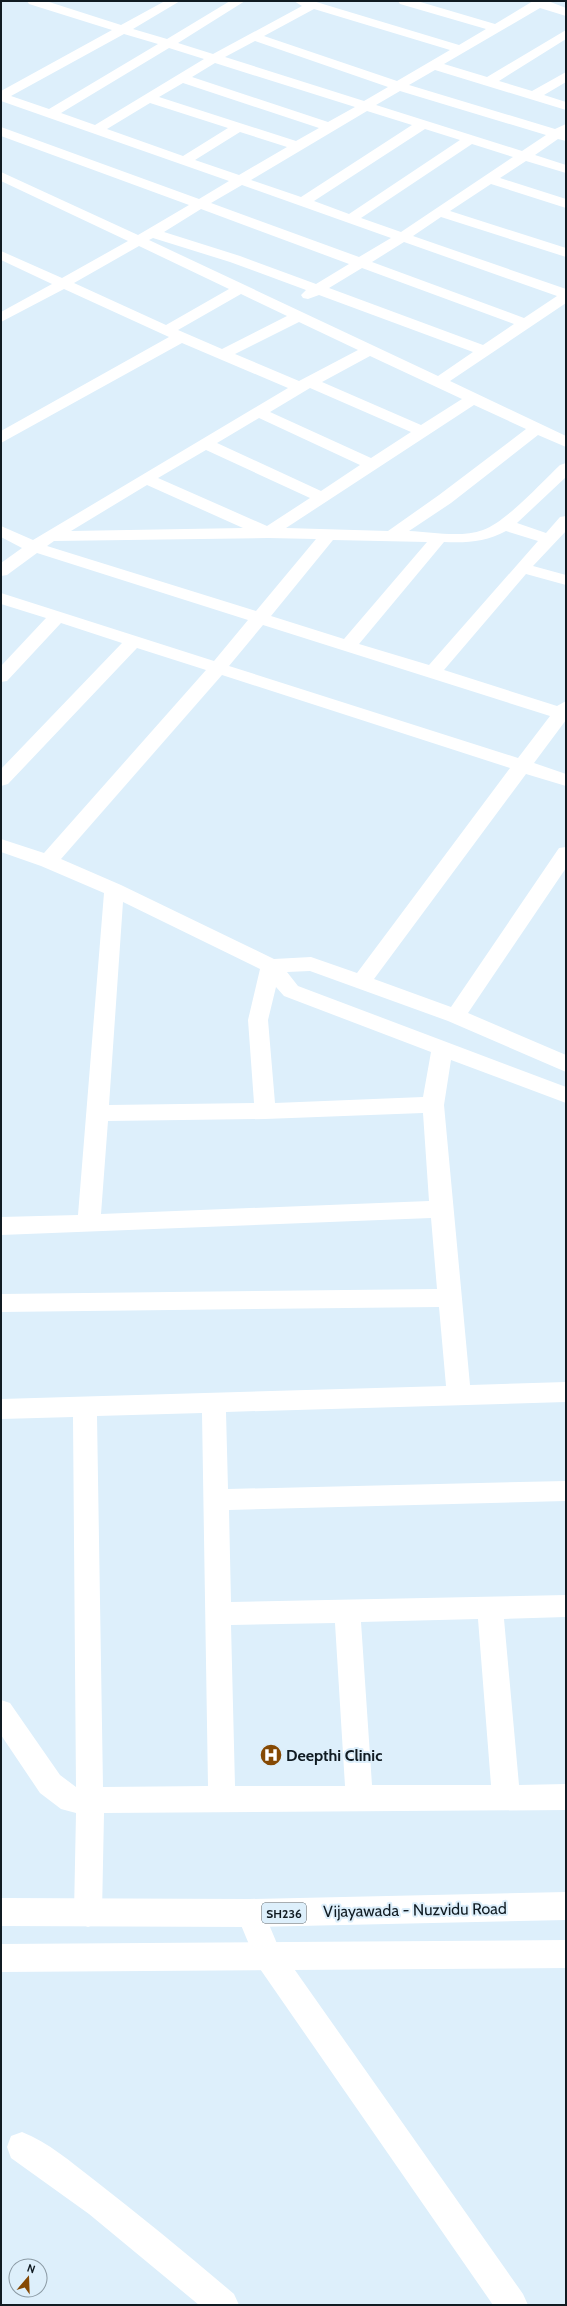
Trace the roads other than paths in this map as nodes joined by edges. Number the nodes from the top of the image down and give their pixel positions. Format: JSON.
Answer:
{"nodes":[{"id":1,"x":33,"y":1,"type":"edge"},
{"id":2,"x":174,"y":1,"type":"edge"},
{"id":3,"x":239,"y":1,"type":"edge"},
{"id":4,"x":298,"y":1,"type":"edge"},
{"id":5,"x":404,"y":1,"type":"edge"},
{"id":6,"x":540,"y":2,"type":"edge"},
{"id":7,"x":312,"y":5,"type":"junction"},
{"id":8,"x":458,"y":5,"type":"dead end"},
{"id":9,"x":566,"y":12,"type":"edge"},
{"id":10,"x":445,"y":13,"type":"junction"},
{"id":11,"x":495,"y":28,"type":"junction"},
{"id":12,"x":121,"y":29,"type":"junction"},
{"id":13,"x":566,"y":34,"type":"edge"},
{"id":14,"x":254,"y":37,"type":"junction"},
{"id":15,"x":169,"y":44,"type":"junction"},
{"id":16,"x":459,"y":49,"type":"junction"},
{"id":17,"x":214,"y":58,"type":"junction"},
{"id":18,"x":433,"y":65,"type":"junction"},
{"id":19,"x":566,"y":76,"type":"edge"},
{"id":20,"x":182,"y":78,"type":"junction"},
{"id":21,"x":488,"y":82,"type":"junction"},
{"id":22,"x":398,"y":86,"type":"junction"},
{"id":23,"x":534,"y":96,"type":"junction"},
{"id":24,"x":1,"y":97,"type":"edge"},
{"id":25,"x":149,"y":98,"type":"junction"},
{"id":26,"x":364,"y":106,"type":"junction"},
{"id":27,"x":566,"y":106,"type":"edge"},
{"id":28,"x":50,"y":114,"type":"junction"},
{"id":29,"x":423,"y":124,"type":"junction"},
{"id":30,"x":239,"y":127,"type":"junction"},
{"id":31,"x":330,"y":127,"type":"junction"},
{"id":32,"x":96,"y":130,"type":"junction"},
{"id":33,"x":1,"y":131,"type":"edge"},
{"id":34,"x":563,"y":133,"type":"edge"},
{"id":35,"x":470,"y":139,"type":"junction"},
{"id":36,"x":297,"y":146,"type":"junction"},
{"id":37,"x":524,"y":156,"type":"junction"},
{"id":38,"x":184,"y":161,"type":"junction"},
{"id":39,"x":566,"y":169,"type":"edge"},
{"id":40,"x":1,"y":176,"type":"edge"},
{"id":41,"x":490,"y":179,"type":"junction"},
{"id":42,"x":240,"y":180,"type":"junction"},
{"id":43,"x":303,"y":202,"type":"junction"},
{"id":44,"x":566,"y":204,"type":"edge"},
{"id":45,"x":199,"y":205,"type":"junction"},
{"id":46,"x":439,"y":212,"type":"junction"},
{"id":47,"x":350,"y":219,"type":"junction"},
{"id":48,"x":146,"y":237,"type":"junction"},
{"id":49,"x":402,"y":237,"type":"junction"},
{"id":50,"x":566,"y":253,"type":"edge"},
{"id":51,"x":1,"y":255,"type":"edge"},
{"id":52,"x":359,"y":263,"type":"junction"},
{"id":53,"x":63,"y":284,"type":"junction"},
{"id":54,"x":240,"y":288,"type":"junction"},
{"id":55,"x":315,"y":290,"type":"junction"},
{"id":56,"x":566,"y":295,"type":"edge"},
{"id":57,"x":284,"y":309,"type":"junction"},
{"id":58,"x":300,"y":316,"type":"junction"},
{"id":59,"x":1,"y":318,"type":"edge"},
{"id":60,"x":527,"y":324,"type":"junction"},
{"id":61,"x":174,"y":334,"type":"junction"},
{"id":62,"x":371,"y":349,"type":"junction"},
{"id":63,"x":485,"y":351,"type":"junction"},
{"id":64,"x":223,"y":354,"type":"junction"},
{"id":65,"x":440,"y":381,"type":"junction"},
{"id":66,"x":305,"y":385,"type":"junction"},
{"id":67,"x":474,"y":398,"type":"junction"},
{"id":68,"x":258,"y":412,"type":"junction"},
{"id":69,"x":537,"y":428,"type":"junction"},
{"id":70,"x":423,"y":432,"type":"junction"},
{"id":71,"x":1,"y":438,"type":"edge"},
{"id":72,"x":566,"y":442,"type":"edge"},
{"id":73,"x":206,"y":444,"type":"junction"},
{"id":74,"x":373,"y":465,"type":"junction"},
{"id":75,"x":566,"y":468,"type":"edge"},
{"id":76,"x":146,"y":479,"type":"junction"},
{"id":77,"x":322,"y":498,"type":"junction"},
{"id":78,"x":565,"y":523,"type":"edge"},
{"id":79,"x":505,"y":525,"type":"junction"},
{"id":80,"x":1,"y":531,"type":"edge"},
{"id":81,"x":268,"y":533,"type":"junction"},
{"id":82,"x":329,"y":534,"type":"junction"},
{"id":83,"x":50,"y":536,"type":"junction"},
{"id":84,"x":392,"y":536,"type":"junction"},
{"id":85,"x":440,"y":537,"type":"junction"},
{"id":86,"x":549,"y":539,"type":"junction"},
{"id":87,"x":34,"y":547,"type":"junction"},
{"id":88,"x":522,"y":568,"type":"junction"},
{"id":89,"x":1,"y":572,"type":"edge"},
{"id":90,"x":566,"y":580,"type":"edge"},
{"id":91,"x":1,"y":598,"type":"edge"},
{"id":92,"x":58,"y":616,"type":"junction"},
{"id":93,"x":260,"y":618,"type":"junction"},
{"id":94,"x":134,"y":640,"type":"junction"},
{"id":95,"x":348,"y":646,"type":"junction"},
{"id":96,"x":218,"y":668,"type":"junction"},
{"id":97,"x":432,"y":672,"type":"junction"},
{"id":98,"x":1,"y":677,"type":"edge"},
{"id":99,"x":564,"y":710,"type":"edge"},
{"id":100,"x":522,"y":764,"type":"junction"},
{"id":101,"x":1,"y":780,"type":"edge"},
{"id":102,"x":566,"y":780,"type":"edge"},
{"id":103,"x":1,"y":845,"type":"edge"},
{"id":104,"x":566,"y":853,"type":"edge"},
{"id":105,"x":48,"y":861,"type":"junction"},
{"id":106,"x":114,"y":890,"type":"junction"},
{"id":107,"x":271,"y":966,"type":"junction"},
{"id":108,"x":360,"y":983,"type":"junction"},
{"id":109,"x":455,"y":1016,"type":"junction"},
{"id":110,"x":442,"y":1048,"type":"junction"},
{"id":111,"x":566,"y":1064,"type":"edge"},
{"id":112,"x":566,"y":1095,"type":"edge"},
{"id":113,"x":433,"y":1105,"type":"junction"},
{"id":114,"x":265,"y":1111,"type":"junction"},
{"id":115,"x":97,"y":1113,"type":"junction"},
{"id":116,"x":441,"y":1209,"type":"junction"},
{"id":117,"x":89,"y":1223,"type":"junction"},
{"id":118,"x":1,"y":1226,"type":"edge"},
{"id":119,"x":450,"y":1298,"type":"junction"},
{"id":120,"x":1,"y":1303,"type":"edge"},
{"id":121,"x":566,"y":1392,"type":"edge"},
{"id":122,"x":459,"y":1394,"type":"junction"},
{"id":123,"x":214,"y":1402,"type":"junction"},
{"id":124,"x":85,"y":1406,"type":"junction"},
{"id":125,"x":1,"y":1409,"type":"edge"},
{"id":126,"x":566,"y":1491,"type":"edge"},
{"id":127,"x":216,"y":1500,"type":"junction"},
{"id":128,"x":566,"y":1606,"type":"edge"},
{"id":129,"x":490,"y":1607,"type":"junction"},
{"id":130,"x":347,"y":1611,"type":"junction"},
{"id":131,"x":218,"y":1614,"type":"junction"},
{"id":132,"x":1,"y":1712,"type":"edge"},
{"id":133,"x":506,"y":1797,"type":"junction"},
{"id":134,"x":566,"y":1797,"type":"edge"},
{"id":135,"x":360,"y":1798,"type":"junction"},
{"id":136,"x":222,"y":1799,"type":"junction"},
{"id":137,"x":90,"y":1810,"type":"junction"},
{"id":138,"x":566,"y":1906,"type":"edge"},
{"id":139,"x":1,"y":1912,"type":"edge"},
{"id":140,"x":88,"y":1913,"type":"junction"},
{"id":141,"x":250,"y":1913,"type":"junction"},
{"id":142,"x":566,"y":1954,"type":"edge"},
{"id":143,"x":268,"y":1956,"type":"junction"},
{"id":144,"x":1,"y":1958,"type":"edge"},
{"id":145,"x":22,"y":2147,"type":"dead end"},
{"id":146,"x":223,"y":2305,"type":"edge"},
{"id":147,"x":512,"y":2305,"type":"edge"}],
"edges":[{"from":1,"to":12,"type":"street"},
{"from":2,"to":12,"type":"street"},
{"from":3,"to":15,"type":"street"},
{"from":4,"to":7,"type":"street"},
{"from":5,"to":10,"type":"street"},
{"from":6,"to":9,"type":"street"},
{"from":6,"to":11,"type":"street"},
{"from":7,"to":14,"type":"street"},
{"from":7,"to":16,"type":"street"},
{"from":8,"to":10,"type":"street"},
{"from":10,"to":11,"type":"street"},
{"from":11,"to":16,"type":"street"},
{"from":12,"to":15,"type":"street"},
{"from":12,"to":24,"type":"street"},
{"from":13,"to":21,"type":"street"},
{"from":14,"to":17,"type":"street"},
{"from":14,"to":22,"type":"street"},
{"from":15,"to":17,"type":"street"},
{"from":15,"to":28,"type":"street"},
{"from":16,"to":18,"type":"street"},
{"from":17,"to":20,"type":"street"},
{"from":17,"to":26,"type":"street"},
{"from":18,"to":21,"type":"street"},
{"from":18,"to":22,"type":"street"},
{"from":19,"to":23,"type":"street"},
{"from":20,"to":25,"type":"street"},
{"from":20,"to":31,"type":"street"},
{"from":21,"to":23,"type":"street"},
{"from":22,"to":26,"type":"street"},
{"from":22,"to":34,"type":"street"},
{"from":23,"to":27,"type":"street"},
{"from":24,"to":28,"type":"street"},
{"from":25,"to":30,"type":"street"},
{"from":25,"to":32,"type":"street"},
{"from":26,"to":29,"type":"street"},
{"from":26,"to":31,"type":"street"},
{"from":28,"to":32,"type":"street"},
{"from":29,"to":35,"type":"street"},
{"from":29,"to":43,"type":"street"},
{"from":30,"to":36,"type":"street"},
{"from":30,"to":38,"type":"street"},
{"from":31,"to":36,"type":"street"},
{"from":32,"to":38,"type":"street"},
{"from":33,"to":45,"type":"street"},
{"from":34,"to":37,"type":"street"},
{"from":35,"to":37,"type":"street"},
{"from":35,"to":47,"type":"street"},
{"from":36,"to":42,"type":"street"},
{"from":37,"to":39,"type":"street"},
{"from":37,"to":41,"type":"street"},
{"from":38,"to":42,"type":"street"},
{"from":40,"to":48,"type":"street"},
{"from":41,"to":44,"type":"street"},
{"from":41,"to":46,"type":"street"},
{"from":42,"to":43,"type":"street"},
{"from":42,"to":45,"type":"street"},
{"from":43,"to":47,"type":"street"},
{"from":45,"to":48,"type":"street"},
{"from":45,"to":52,"type":"street"},
{"from":46,"to":49,"type":"street"},
{"from":46,"to":50,"type":"street"},
{"from":47,"to":49,"type":"street"},
{"from":48,"to":53,"type":"street"},
{"from":48,"to":54,"type":"street"},
{"from":48,"to":55,"type":"street"},
{"from":49,"to":52,"type":"street"},
{"from":49,"to":56,"type":"street"},
{"from":51,"to":53,"type":"street"},
{"from":52,"to":55,"type":"street"},
{"from":52,"to":60,"type":"street"},
{"from":53,"to":59,"type":"street"},
{"from":53,"to":61,"type":"street"},
{"from":54,"to":57,"type":"street"},
{"from":54,"to":61,"type":"street"},
{"from":55,"to":57,"type":"street"},
{"from":55,"to":63,"type":"street"},
{"from":56,"to":60,"type":"street"},
{"from":57,"to":58,"type":"street"},
{"from":58,"to":62,"type":"street"},
{"from":58,"to":64,"type":"street"},
{"from":60,"to":63,"type":"street"},
{"from":61,"to":64,"type":"street"},
{"from":61,"to":71,"type":"street"},
{"from":62,"to":65,"type":"street"},
{"from":62,"to":66,"type":"street"},
{"from":63,"to":65,"type":"street"},
{"from":64,"to":66,"type":"street"},
{"from":65,"to":67,"type":"street"},
{"from":66,"to":68,"type":"street"},
{"from":66,"to":70,"type":"street"},
{"from":67,"to":69,"type":"street"},
{"from":67,"to":70,"type":"street"},
{"from":68,"to":73,"type":"street"},
{"from":68,"to":74,"type":"street"},
{"from":69,"to":72,"type":"street"},
{"from":69,"to":84,"type":"street"},
{"from":70,"to":74,"type":"street"},
{"from":73,"to":76,"type":"street"},
{"from":73,"to":77,"type":"street"},
{"from":74,"to":77,"type":"street"},
{"from":75,"to":79,"type":"street"},
{"from":76,"to":81,"type":"street"},
{"from":76,"to":83,"type":"street"},
{"from":77,"to":81,"type":"street"},
{"from":78,"to":86,"type":"street"},
{"from":79,"to":85,"type":"street"},
{"from":79,"to":86,"type":"street"},
{"from":80,"to":87,"type":"street"},
{"from":81,"to":82,"type":"street"},
{"from":81,"to":83,"type":"street"},
{"from":82,"to":84,"type":"street"},
{"from":82,"to":93,"type":"street"},
{"from":83,"to":87,"type":"street"},
{"from":84,"to":85,"type":"street"},
{"from":85,"to":95,"type":"street"},
{"from":86,"to":88,"type":"street"},
{"from":87,"to":89,"type":"street"},
{"from":87,"to":93,"type":"street"},
{"from":88,"to":90,"type":"street"},
{"from":88,"to":97,"type":"street"},
{"from":91,"to":92,"type":"street"},
{"from":92,"to":94,"type":"street"},
{"from":92,"to":98,"type":"street"},
{"from":93,"to":95,"type":"street"},
{"from":93,"to":96,"type":"street"},
{"from":94,"to":96,"type":"street"},
{"from":94,"to":101,"type":"street"},
{"from":95,"to":97,"type":"street"},
{"from":96,"to":100,"type":"street"},
{"from":96,"to":105,"type":"street"},
{"from":97,"to":99,"type":"street"},
{"from":99,"to":100,"type":"street"},
{"from":100,"to":102,"type":"street"},
{"from":100,"to":108,"type":"street"},
{"from":103,"to":105,"type":"street"},
{"from":104,"to":109,"type":"street"},
{"from":105,"to":106,"type":"street"},
{"from":106,"to":107,"type":"street"},
{"from":106,"to":115,"type":"street"},
{"from":107,"to":108,"type":"street"},
{"from":107,"to":110,"type":"street"},
{"from":107,"to":114,"type":"street"},
{"from":108,"to":109,"type":"street"},
{"from":109,"to":111,"type":"street"},
{"from":110,"to":112,"type":"street"},
{"from":110,"to":113,"type":"street"},
{"from":113,"to":114,"type":"street"},
{"from":113,"to":116,"type":"street"},
{"from":114,"to":115,"type":"street"},
{"from":115,"to":117,"type":"street"},
{"from":116,"to":117,"type":"street"},
{"from":116,"to":119,"type":"street"},
{"from":117,"to":118,"type":"street"},
{"from":119,"to":120,"type":"street"},
{"from":119,"to":122,"type":"street"},
{"from":121,"to":122,"type":"street"},
{"from":122,"to":123,"type":"street"},
{"from":123,"to":124,"type":"street"},
{"from":123,"to":127,"type":"street"},
{"from":124,"to":125,"type":"street"},
{"from":124,"to":137,"type":"street"},
{"from":126,"to":127,"type":"street"},
{"from":127,"to":131,"type":"street"},
{"from":128,"to":129,"type":"street"},
{"from":129,"to":130,"type":"street"},
{"from":129,"to":133,"type":"street"},
{"from":130,"to":131,"type":"street"},
{"from":130,"to":135,"type":"street"},
{"from":131,"to":136,"type":"street"},
{"from":132,"to":137,"type":"street"},
{"from":133,"to":134,"type":"street"},
{"from":133,"to":135,"type":"street"},
{"from":135,"to":136,"type":"street"},
{"from":136,"to":137,"type":"street"},
{"from":137,"to":140,"type":"street"},
{"from":138,"to":141,"type":"street","name":"Vijayawada - Nuzvidu Road","number":"SH236"},
{"from":139,"to":140,"type":"street","name":"Vijayawada - Nuzvidu Road","number":"SH236"},
{"from":140,"to":141,"type":"street","name":"Vijayawada - Nuzvidu Road","number":"SH236"},
{"from":141,"to":143,"type":"street"},
{"from":142,"to":143,"type":"street"},
{"from":143,"to":144,"type":"street"},
{"from":143,"to":147,"type":"street"},
{"from":145,"to":146,"type":"street"}]}
